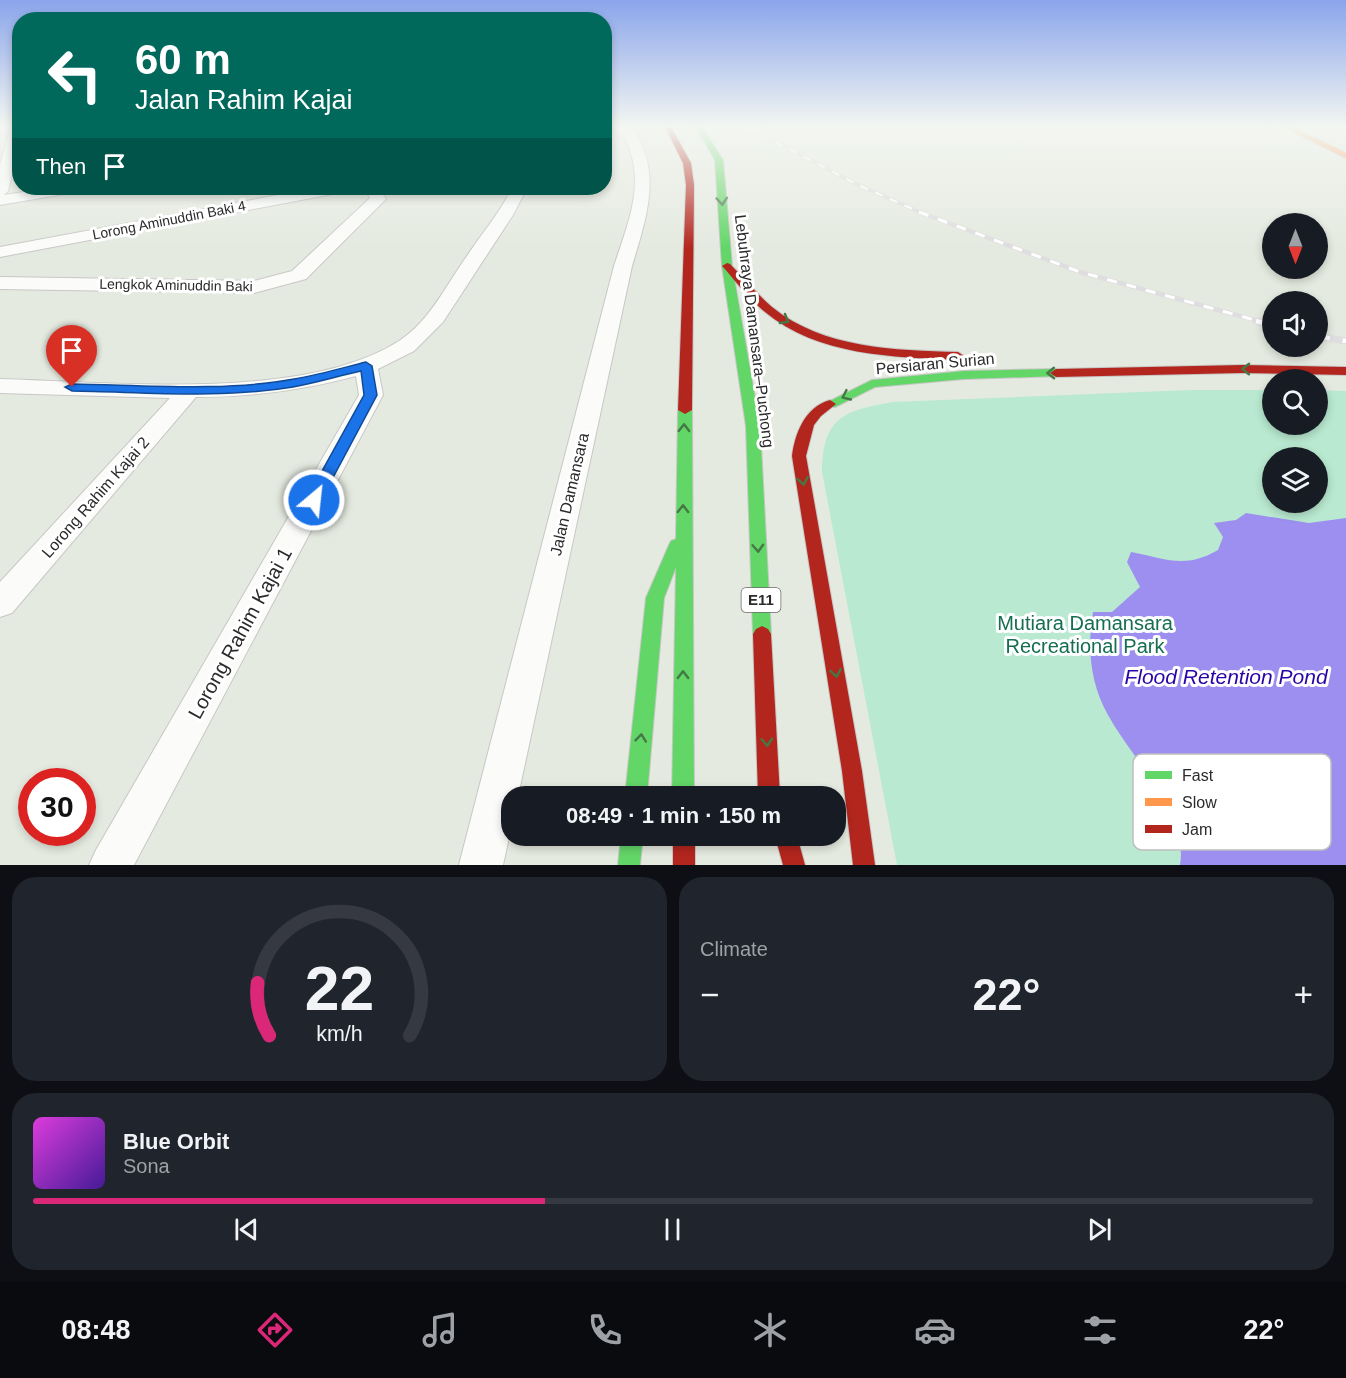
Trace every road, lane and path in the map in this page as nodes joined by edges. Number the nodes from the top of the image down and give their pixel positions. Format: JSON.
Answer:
{"nodes":[{"id":1,"x":9,"y":167,"type":"edge"},
{"id":2,"x":642,"y":167,"type":"edge"},
{"id":3,"x":688,"y":167,"type":"edge"},
{"id":4,"x":720,"y":167,"type":"edge"},
{"id":5,"x":0,"y":191,"type":"edge"},
{"id":6,"x":32,"y":195,"type":"edge"},
{"id":7,"x":301,"y":195,"type":"edge"},
{"id":8,"x":375,"y":195,"type":"edge"},
{"id":9,"x":514,"y":195,"type":"edge"},
{"id":10,"x":0,"y":200,"type":"edge"},
{"id":11,"x":8,"y":251,"type":"edge"},
{"id":12,"x":727,"y":266,"type":"junction"},
{"id":13,"x":2,"y":283,"type":"edge"},
{"id":14,"x":964,"y":356,"type":"dead end"},
{"id":15,"x":366,"y":366,"type":"junction"},
{"id":16,"x":1346,"y":371,"type":"edge"},
{"id":17,"x":0,"y":386,"type":"edge"},
{"id":18,"x":190,"y":390,"type":"junction"},
{"id":19,"x":682,"y":532,"type":"junction"},
{"id":20,"x":0,"y":604,"type":"edge"},
{"id":21,"x":769,"y":773,"type":"junction"},
{"id":22,"x":637,"y":786,"type":"edge"},
{"id":23,"x":683,"y":786,"type":"edge"},
{"id":24,"x":769,"y":786,"type":"edge"},
{"id":25,"x":772,"y":786,"type":"edge"},
{"id":26,"x":631,"y":846,"type":"edge"},
{"id":27,"x":684,"y":846,"type":"edge"},
{"id":28,"x":789,"y":846,"type":"edge"},
{"id":29,"x":111,"y":865,"type":"edge"},
{"id":30,"x":481,"y":865,"type":"edge"},
{"id":31,"x":629,"y":865,"type":"edge"},
{"id":32,"x":684,"y":865,"type":"edge"},
{"id":33,"x":794,"y":865,"type":"edge"},
{"id":34,"x":864,"y":865,"type":"edge"}],
"edges":[{"from":1,"to":5,"type":"street"},
{"from":2,"to":30,"type":"street","name":"Jalan Damansara"},
{"from":19,"to":3,"type":"main road","one_way":true},
{"from":4,"to":12,"type":"main road","name":"Lebuhraya Damansara–Puchong","number":"E11","one_way":true},
{"from":6,"to":10,"type":"street"},
{"from":7,"to":11,"type":"street","name":"Lorong Aminuddin Baki 4"},
{"from":8,"to":13,"type":"street","name":"Lengkok Aminuddin Baki"},
{"from":9,"to":15,"type":"street"},
{"from":11,"to":13,"type":"street"},
{"from":12,"to":14,"type":"main road","one_way":true},
{"from":12,"to":21,"type":"main road","name":"Lebuhraya Damansara–Puchong","number":"E11","one_way":true},
{"from":15,"to":18,"type":"street"},
{"from":15,"to":29,"type":"street","name":"Lorong Rahim Kajai 1"},
{"from":16,"to":34,"type":"main road","name":"Persiaran Surian","one_way":true},
{"from":17,"to":18,"type":"street"},
{"from":18,"to":20,"type":"street","name":"Lorong Rahim Kajai 2"},
{"from":22,"to":19,"type":"main road","one_way":true},
{"from":23,"to":19,"type":"main road","one_way":true},
{"from":21,"to":24,"type":"main road","name":"Lebuhraya Damansara–Puchong","number":"E11"},
{"from":21,"to":25,"type":"main road"},
{"from":26,"to":31,"type":"main road"},
{"from":27,"to":32,"type":"main road"},
{"from":28,"to":33,"type":"main road"}]}
